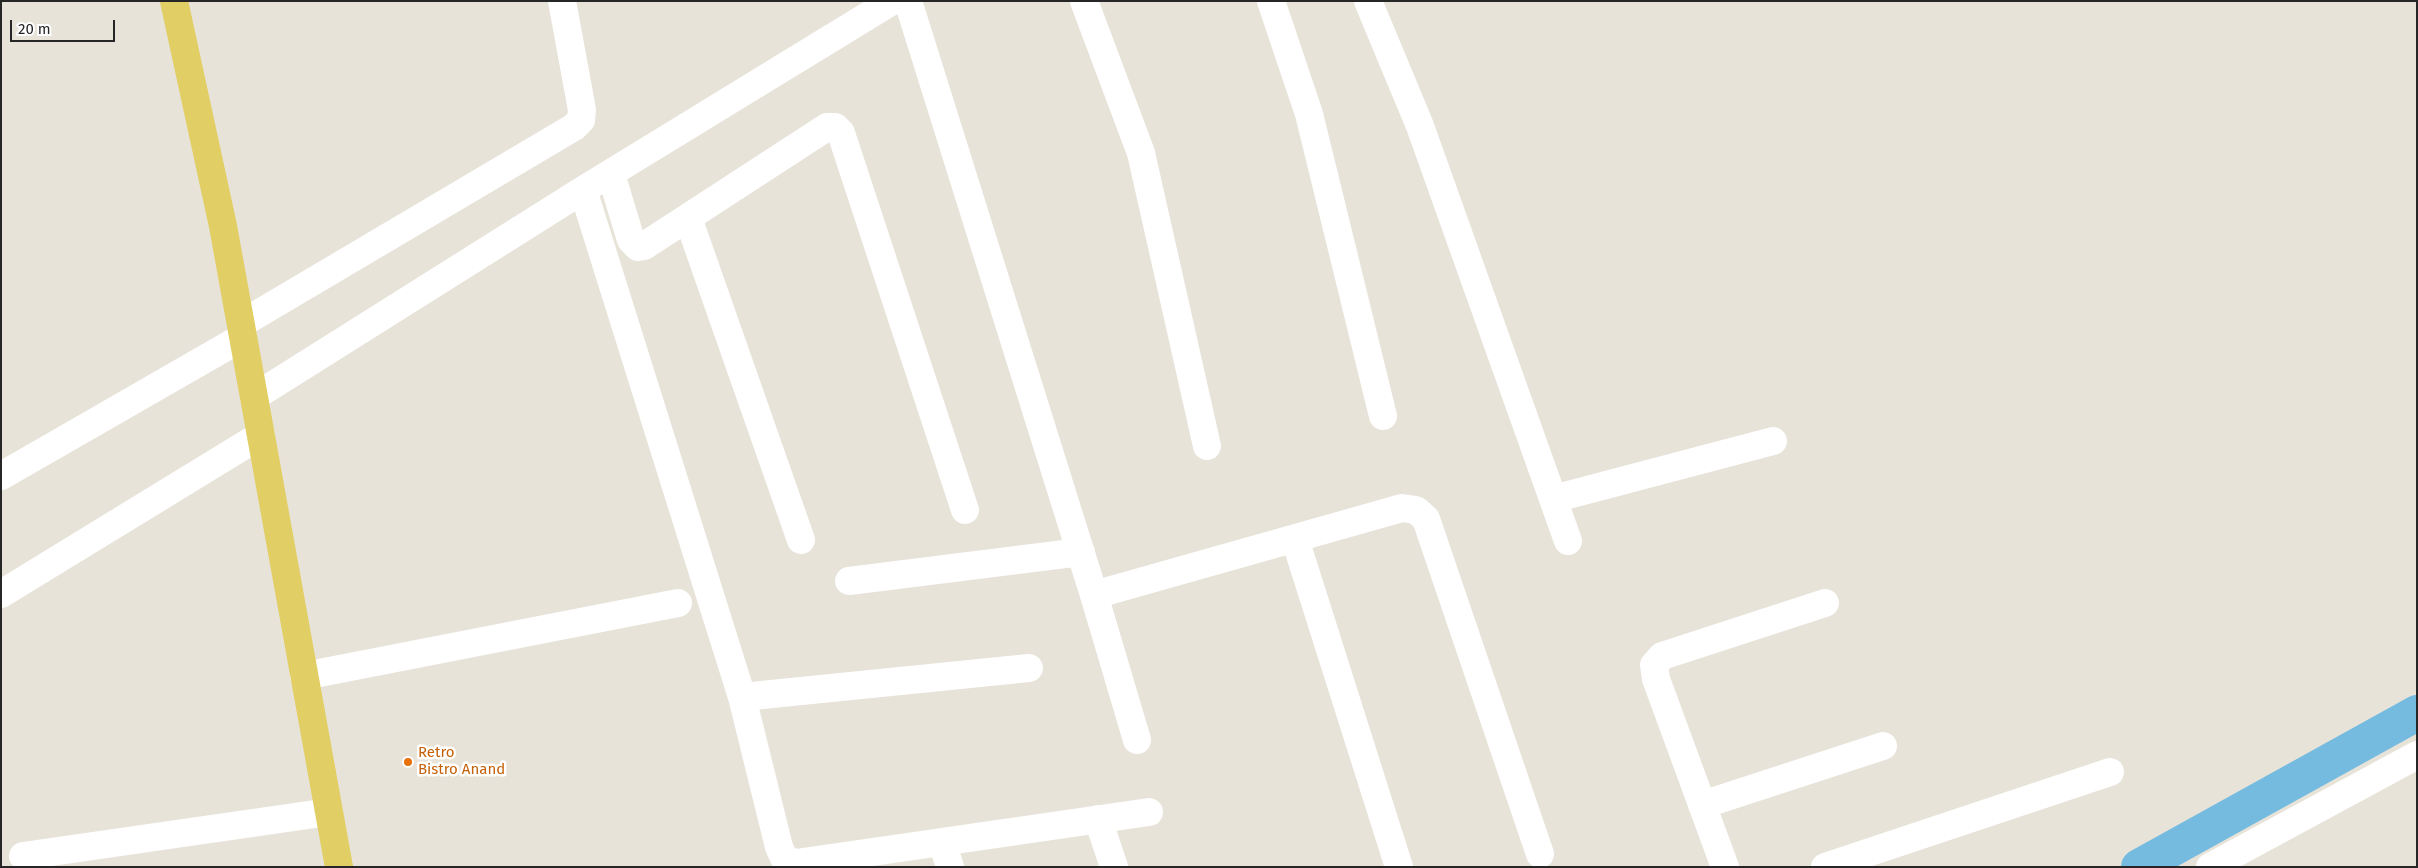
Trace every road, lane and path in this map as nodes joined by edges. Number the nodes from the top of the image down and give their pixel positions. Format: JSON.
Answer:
{"nodes":[{"id":1,"x":174,"y":1,"type":"edge"},
{"id":2,"x":562,"y":1,"type":"edge"},
{"id":3,"x":892,"y":1,"type":"edge"},
{"id":4,"x":908,"y":1,"type":"edge"},
{"id":5,"x":1084,"y":1,"type":"edge"},
{"id":6,"x":1271,"y":1,"type":"edge"},
{"id":7,"x":1368,"y":1,"type":"edge"},
{"id":8,"x":611,"y":174,"type":"junction"},
{"id":9,"x":584,"y":190,"type":"junction"},
{"id":10,"x":688,"y":218,"type":"junction"},
{"id":11,"x":242,"y":330,"type":"junction"},
{"id":12,"x":254,"y":397,"type":"junction"},
{"id":13,"x":1383,"y":416,"type":"dead end"},
{"id":14,"x":261,"y":435,"type":"junction"},
{"id":15,"x":1773,"y":441,"type":"dead end"},
{"id":16,"x":1207,"y":446,"type":"dead end"},
{"id":17,"x":1,"y":476,"type":"edge"},
{"id":18,"x":1553,"y":499,"type":"junction"},
{"id":19,"x":965,"y":510,"type":"dead end"},
{"id":20,"x":1295,"y":539,"type":"junction"},
{"id":21,"x":801,"y":540,"type":"dead end"},
{"id":22,"x":1568,"y":541,"type":"dead end"},
{"id":23,"x":1081,"y":552,"type":"junction"},
{"id":24,"x":849,"y":581,"type":"dead end"},
{"id":25,"x":1,"y":594,"type":"edge"},
{"id":26,"x":1094,"y":594,"type":"junction"},
{"id":27,"x":678,"y":603,"type":"dead end"},
{"id":28,"x":1825,"y":603,"type":"dead end"},
{"id":29,"x":1029,"y":668,"type":"dead end"},
{"id":30,"x":304,"y":676,"type":"junction"},
{"id":31,"x":742,"y":697,"type":"junction"},
{"id":32,"x":1138,"y":740,"type":"dead end"},
{"id":33,"x":1883,"y":746,"type":"dead end"},
{"id":34,"x":2417,"y":756,"type":"edge"},
{"id":35,"x":2110,"y":772,"type":"dead end"},
{"id":36,"x":1702,"y":805,"type":"junction"},
{"id":37,"x":329,"y":812,"type":"junction"},
{"id":38,"x":1150,"y":812,"type":"dead end"},
{"id":39,"x":1098,"y":819,"type":"junction"},
{"id":40,"x":946,"y":854,"type":"edge"},
{"id":41,"x":1540,"y":854,"type":"dead end"},
{"id":42,"x":23,"y":856,"type":"dead end"},
{"id":43,"x":339,"y":867,"type":"edge"},
{"id":44,"x":1114,"y":867,"type":"edge"},
{"id":45,"x":1399,"y":867,"type":"edge"},
{"id":46,"x":1725,"y":867,"type":"edge"},
{"id":47,"x":1825,"y":867,"type":"edge"},
{"id":48,"x":2210,"y":867,"type":"edge"}],
"edges":[{"from":1,"to":11,"type":"main road"},
{"from":2,"to":11,"type":"street"},
{"from":3,"to":8,"type":"street"},
{"from":4,"to":23,"type":"street"},
{"from":5,"to":16,"type":"street"},
{"from":6,"to":13,"type":"street"},
{"from":7,"to":18,"type":"street"},
{"from":8,"to":9,"type":"street"},
{"from":8,"to":10,"type":"street"},
{"from":9,"to":12,"type":"street"},
{"from":9,"to":31,"type":"street"},
{"from":10,"to":19,"type":"street"},
{"from":10,"to":21,"type":"street"},
{"from":11,"to":12,"type":"main road"},
{"from":11,"to":17,"type":"street"},
{"from":12,"to":14,"type":"main road"},
{"from":14,"to":25,"type":"street"},
{"from":14,"to":30,"type":"main road"},
{"from":15,"to":18,"type":"street"},
{"from":18,"to":22,"type":"street"},
{"from":20,"to":26,"type":"street"},
{"from":20,"to":41,"type":"street"},
{"from":20,"to":45,"type":"street"},
{"from":23,"to":24,"type":"street"},
{"from":23,"to":26,"type":"street"},
{"from":26,"to":32,"type":"street"},
{"from":27,"to":30,"type":"street"},
{"from":28,"to":36,"type":"street"},
{"from":29,"to":31,"type":"street"},
{"from":30,"to":37,"type":"main road"},
{"from":31,"to":40,"type":"street"},
{"from":33,"to":36,"type":"street"},
{"from":34,"to":48,"type":"street"},
{"from":35,"to":47,"type":"street"},
{"from":36,"to":46,"type":"street"},
{"from":37,"to":42,"type":"street"},
{"from":37,"to":43,"type":"main road"},
{"from":38,"to":39,"type":"street"},
{"from":39,"to":40,"type":"street"},
{"from":39,"to":44,"type":"street"}]}
